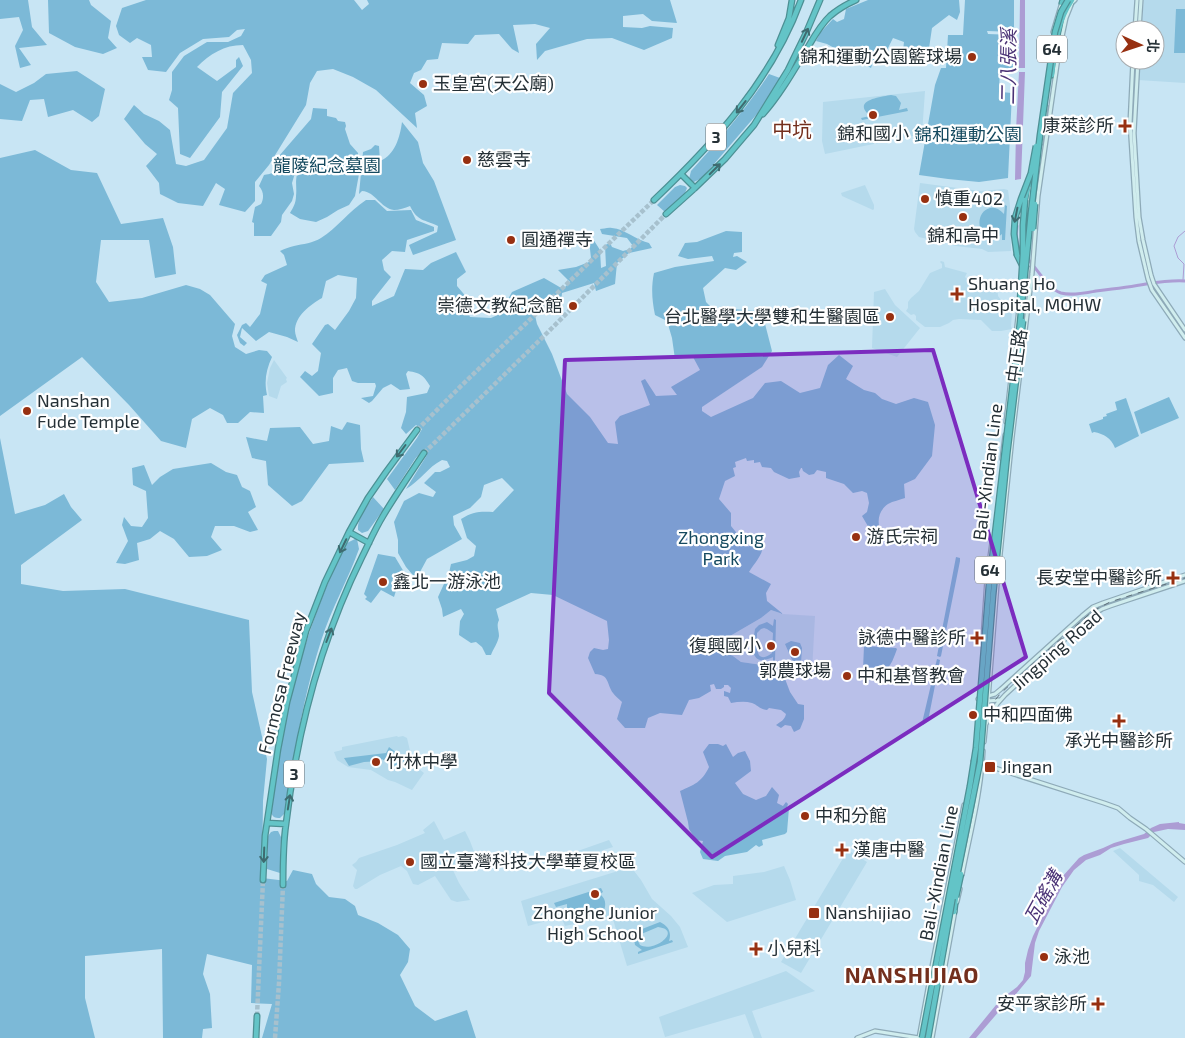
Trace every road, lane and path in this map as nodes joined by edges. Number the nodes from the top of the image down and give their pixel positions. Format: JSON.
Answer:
{"nodes":[{"id":1,"x":792,"y":0,"type":"edge"},
{"id":2,"x":801,"y":0,"type":"edge"},
{"id":3,"x":820,"y":0,"type":"edge"},
{"id":4,"x":856,"y":0,"type":"edge"},
{"id":5,"x":1137,"y":0,"type":"edge"},
{"id":6,"x":1141,"y":0,"type":"edge"},
{"id":7,"x":1063,"y":1,"type":"edge"},
{"id":8,"x":1072,"y":1,"type":"edge"},
{"id":9,"x":1064,"y":11,"type":"junction"},
{"id":10,"x":1136,"y":20,"type":"edge"},
{"id":11,"x":1140,"y":20,"type":"edge"},
{"id":12,"x":768,"y":67,"type":"junction"},
{"id":13,"x":1133,"y":70,"type":"edge"},
{"id":14,"x":1137,"y":70,"type":"edge"},
{"id":15,"x":791,"y":71,"type":"junction"},
{"id":16,"x":1044,"y":100,"type":"junction"},
{"id":17,"x":1046,"y":108,"type":"junction"},
{"id":18,"x":1039,"y":158,"type":"junction"},
{"id":19,"x":1042,"y":171,"type":"junction"},
{"id":20,"x":681,"y":174,"type":"junction"},
{"id":21,"x":1032,"y":178,"type":"junction"},
{"id":22,"x":695,"y":188,"type":"junction"},
{"id":23,"x":1031,"y":190,"type":"junction"},
{"id":24,"x":1039,"y":191,"type":"junction"},
{"id":25,"x":654,"y":200,"type":"tunnel mouth"},
{"id":26,"x":1032,"y":212,"type":"junction"},
{"id":27,"x":666,"y":214,"type":"tunnel mouth"},
{"id":28,"x":1023,"y":267,"type":"junction"},
{"id":29,"x":1027,"y":272,"type":"junction"},
{"id":30,"x":1185,"y":330,"type":"edge"},
{"id":31,"x":1185,"y":338,"type":"edge"},
{"id":32,"x":1017,"y":347,"type":"junction"},
{"id":33,"x":417,"y":430,"type":"tunnel mouth"},
{"id":34,"x":424,"y":453,"type":"tunnel mouth"},
{"id":35,"x":349,"y":532,"type":"junction"},
{"id":36,"x":369,"y":543,"type":"junction"},
{"id":37,"x":1185,"y":575,"type":"edge"},
{"id":38,"x":1185,"y":581,"type":"edge"},
{"id":39,"x":988,"y":696,"type":"junction"},
{"id":40,"x":981,"y":699,"type":"junction"},
{"id":41,"x":1000,"y":700,"type":"junction"},
{"id":42,"x":988,"y":701,"type":"junction"},
{"id":43,"x":986,"y":717,"type":"junction"},
{"id":44,"x":985,"y":727,"type":"junction"},
{"id":45,"x":973,"y":761,"type":"junction"},
{"id":46,"x":981,"y":762,"type":"junction"},
{"id":47,"x":267,"y":823,"type":"junction"},
{"id":48,"x":286,"y":824,"type":"junction"},
{"id":49,"x":1185,"y":862,"type":"edge"},
{"id":50,"x":263,"y":880,"type":"tunnel mouth"},
{"id":51,"x":282,"y":885,"type":"tunnel mouth"},
{"id":52,"x":954,"y":912,"type":"junction"},
{"id":53,"x":953,"y":921,"type":"junction"},
{"id":54,"x":944,"y":970,"type":"junction"},
{"id":55,"x":928,"y":989,"type":"junction"},
{"id":56,"x":257,"y":1016,"type":"tunnel mouth"},
{"id":57,"x":256,"y":1038,"type":"edge"},
{"id":58,"x":857,"y":1038,"type":"edge"},
{"id":59,"x":920,"y":1038,"type":"edge"},
{"id":60,"x":930,"y":1038,"type":"edge"}],
"edges":[{"from":1,"to":12,"type":"highway"},
{"from":2,"to":12,"type":"highway","number":"3"},
{"from":15,"to":3,"type":"highway","one_way":true},
{"from":4,"to":15,"type":"highway"},
{"from":5,"to":10,"type":"main road"},
{"from":6,"to":11,"type":"main road"},
{"from":7,"to":9,"type":"main road"},
{"from":7,"to":16,"type":"main road"},
{"from":8,"to":9,"type":"main road"},
{"from":8,"to":16,"type":"highway","name":"Bali-Xindian Line","number":"64","bridge":true},
{"from":8,"to":19,"type":"main road"},
{"from":8,"to":46,"type":"highway","name":"Bali-Xindian Line","number":"64","bridge":true},
{"from":9,"to":17,"type":"main road"},
{"from":12,"to":20,"type":"highway","number":"3","one_way":true},
{"from":13,"to":31,"type":"main road"},
{"from":14,"to":30,"type":"main road"},
{"from":22,"to":15,"type":"highway","number":"3","one_way":true},
{"from":16,"to":17,"type":"main road"},
{"from":16,"to":21,"type":"main road"},
{"from":16,"to":28,"type":"highway","one_way":true,"bridge":true},
{"from":16,"to":32,"type":"highway","name":"Bali-Xindian Line","number":"64","bridge":true},
{"from":17,"to":18,"type":"main road"},
{"from":18,"to":19,"type":"main road"},
{"from":18,"to":21,"type":"main road"},
{"from":19,"to":24,"type":"main road"},
{"from":20,"to":22,"type":"highway"},
{"from":20,"to":25,"type":"highway","number":"3"},
{"from":21,"to":23,"type":"main road"},
{"from":21,"to":32,"type":"highway","bridge":true},
{"from":22,"to":27,"type":"highway","number":"3"},
{"from":23,"to":26,"type":"main road"},
{"from":23,"to":28,"type":"main road"},
{"from":24,"to":26,"type":"main road","name":"中正路"},
{"from":24,"to":39,"type":"main road"},
{"from":26,"to":29,"type":"main road","name":"中正路"},
{"from":28,"to":29,"type":"main road"},
{"from":28,"to":40,"type":"main road"},
{"from":29,"to":40,"type":"main road","name":"中正路"},
{"from":32,"to":59,"type":"highway","name":"Bali-Xindian Line","number":"64","bridge":true},
{"from":33,"to":35,"type":"highway","name":"Formosa Freeway","number":"3","one_way":true},
{"from":34,"to":36,"type":"highway","name":"Formosa Freeway","number":"3"},
{"from":35,"to":36,"type":"highway"},
{"from":35,"to":47,"type":"highway","name":"Formosa Freeway","number":"3","one_way":true},
{"from":48,"to":36,"type":"highway","name":"Formosa Freeway","number":"3","one_way":true},
{"from":37,"to":39,"type":"main road","name":"Jingping Road"},
{"from":38,"to":41,"type":"main road","name":"Jingping Road"},
{"from":39,"to":40,"type":"main road","name":"Jingping Road"},
{"from":39,"to":42,"type":"main road","name":"Jingping Road"},
{"from":40,"to":42,"type":"main road","name":"Jingping Road"},
{"from":40,"to":43,"type":"main road","name":"中正路"},
{"from":40,"to":45,"type":"main road"},
{"from":41,"to":42,"type":"main road","name":"Jingping Road"},
{"from":41,"to":44,"type":"main road"},
{"from":42,"to":43,"type":"main road","name":"Jingping Road"},
{"from":43,"to":44,"type":"main road","name":"Jingping Road"},
{"from":44,"to":46,"type":"main road","name":"Jingping Road"},
{"from":45,"to":46,"type":"main road"},
{"from":45,"to":55,"type":"main road"},
{"from":46,"to":49,"type":"main road"},
{"from":46,"to":52,"type":"highway","bridge":true},
{"from":46,"to":52,"type":"main road","name":"Jingping Road"},
{"from":46,"to":53,"type":"main road","name":"Jingping Road"},
{"from":46,"to":60,"type":"highway","name":"Bali-Xindian Line","number":"64","bridge":true},
{"from":47,"to":48,"type":"highway"},
{"from":47,"to":50,"type":"highway","name":"Formosa Freeway","number":"3","one_way":true},
{"from":48,"to":51,"type":"highway","name":"Formosa Freeway","number":"3"},
{"from":52,"to":53,"type":"main road","name":"Jingping Road"},
{"from":53,"to":54,"type":"main road","name":"Jingping Road"},
{"from":54,"to":55,"type":"main road"},
{"from":54,"to":60,"type":"main road","name":"Jingping Road"},
{"from":55,"to":59,"type":"main road"},
{"from":56,"to":57,"type":"highway"},
{"from":58,"to":59,"type":"main road"}]}
